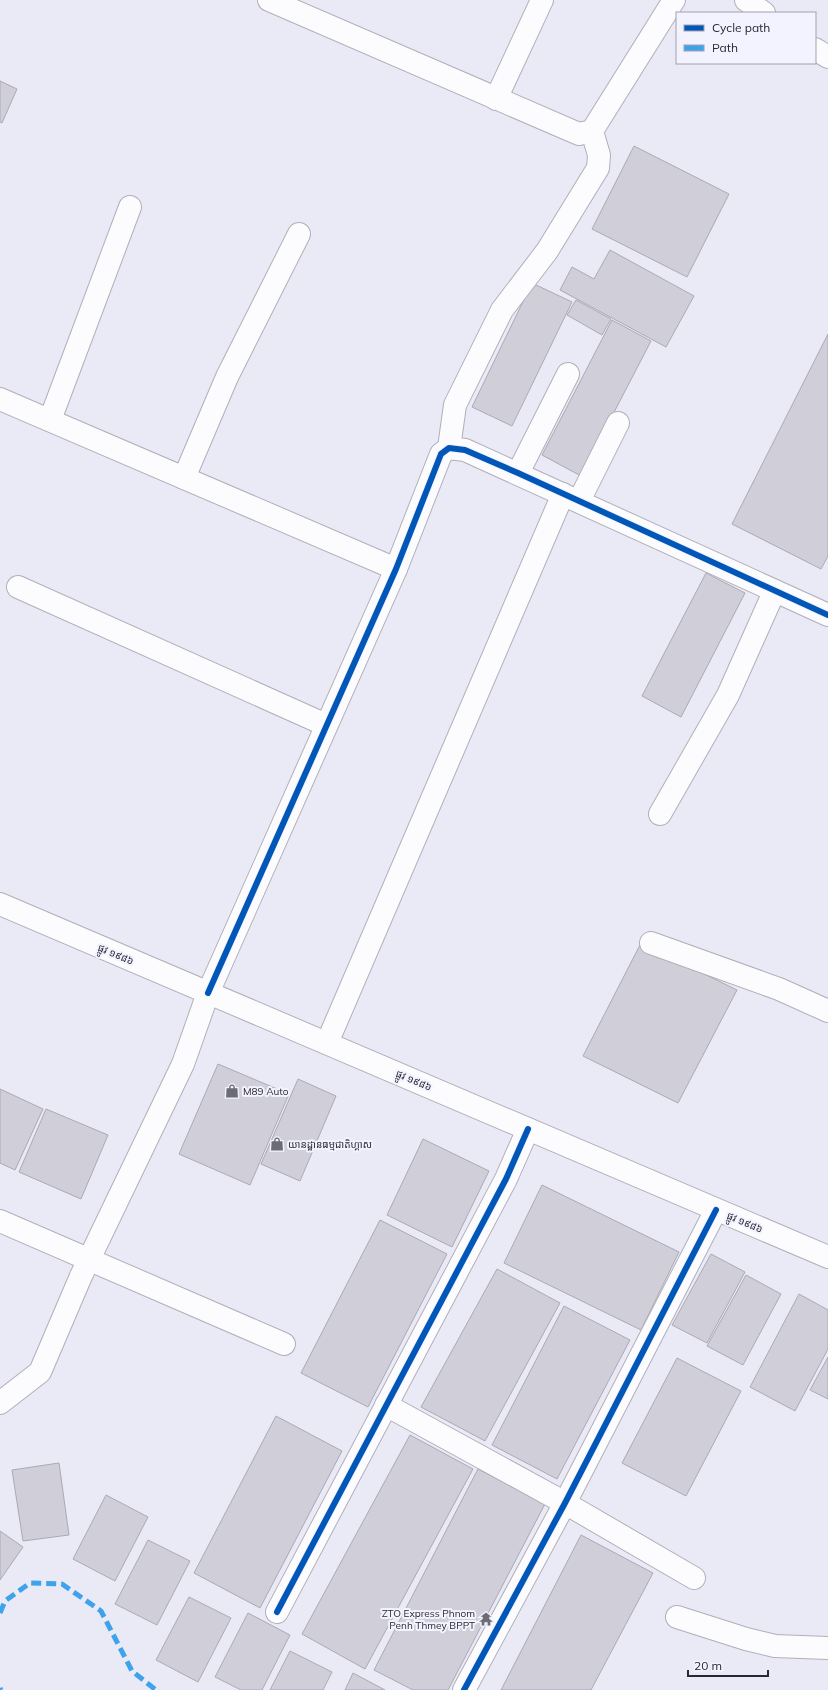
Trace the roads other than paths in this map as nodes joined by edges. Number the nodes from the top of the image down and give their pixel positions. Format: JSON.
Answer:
{"nodes":[{"id":1,"x":269,"y":0,"type":"edge"},
{"id":2,"x":542,"y":0,"type":"edge"},
{"id":3,"x":674,"y":0,"type":"edge"},
{"id":4,"x":746,"y":0,"type":"edge"},
{"id":5,"x":763,"y":12,"type":"edge"},
{"id":6,"x":816,"y":50,"type":"edge"},
{"id":7,"x":828,"y":57,"type":"edge"},
{"id":8,"x":496,"y":99,"type":"junction"},
{"id":9,"x":592,"y":131,"type":"junction"},
{"id":10,"x":130,"y":207,"type":"dead end"},
{"id":11,"x":299,"y":234,"type":"dead end"},
{"id":12,"x":568,"y":374,"type":"dead end"},
{"id":13,"x":0,"y":399,"type":"edge"},
{"id":14,"x":50,"y":420,"type":"junction"},
{"id":15,"x":618,"y":423,"type":"dead end"},
{"id":16,"x":449,"y":448,"type":"junction"},
{"id":17,"x":518,"y":473,"type":"junction"},
{"id":18,"x":184,"y":478,"type":"junction"},
{"id":19,"x":571,"y":497,"type":"junction"},
{"id":20,"x":396,"y":569,"type":"junction"},
{"id":21,"x":18,"y":587,"type":"dead end"},
{"id":22,"x":774,"y":592,"type":"junction"},
{"id":23,"x":828,"y":615,"type":"edge"},
{"id":24,"x":326,"y":725,"type":"junction"},
{"id":25,"x":660,"y":814,"type":"dead end"},
{"id":26,"x":0,"y":904,"type":"edge"},
{"id":27,"x":652,"y":943,"type":"dead end"},
{"id":28,"x":208,"y":993,"type":"junction"},
{"id":29,"x":828,"y":1011,"type":"edge"},
{"id":30,"x":327,"y":1043,"type":"junction"},
{"id":31,"x":528,"y":1129,"type":"junction"},
{"id":32,"x":716,"y":1210,"type":"junction"},
{"id":33,"x":0,"y":1221,"type":"edge"},
{"id":34,"x":828,"y":1257,"type":"edge"},
{"id":35,"x":88,"y":1260,"type":"junction"},
{"id":36,"x":284,"y":1344,"type":"dead end"},
{"id":37,"x":0,"y":1403,"type":"edge"},
{"id":38,"x":386,"y":1404,"type":"junction"},
{"id":39,"x":565,"y":1503,"type":"junction"},
{"id":40,"x":694,"y":1578,"type":"dead end"},
{"id":41,"x":277,"y":1612,"type":"dead end"},
{"id":42,"x":677,"y":1617,"type":"dead end"},
{"id":43,"x":828,"y":1648,"type":"edge"},
{"id":44,"x":464,"y":1690,"type":"edge"}],
"edges":[{"from":1,"to":8,"type":"street"},
{"from":2,"to":8,"type":"street"},
{"from":3,"to":9,"type":"street"},
{"from":4,"to":5,"type":"street"},
{"from":6,"to":7,"type":"street"},
{"from":8,"to":9,"type":"street"},
{"from":9,"to":16,"type":"street"},
{"from":10,"to":14,"type":"street"},
{"from":11,"to":18,"type":"street"},
{"from":12,"to":17,"type":"street"},
{"from":13,"to":14,"type":"street"},
{"from":14,"to":18,"type":"street"},
{"from":15,"to":19,"type":"street"},
{"from":16,"to":17,"type":"street"},
{"from":16,"to":20,"type":"street"},
{"from":17,"to":19,"type":"street"},
{"from":18,"to":20,"type":"street"},
{"from":19,"to":22,"type":"street"},
{"from":19,"to":30,"type":"street"},
{"from":20,"to":24,"type":"street"},
{"from":21,"to":24,"type":"street"},
{"from":22,"to":23,"type":"street"},
{"from":22,"to":25,"type":"street"},
{"from":24,"to":28,"type":"street"},
{"from":26,"to":28,"type":"street","name":"ផ្លូវ ១៩៨៦"},
{"from":27,"to":29,"type":"street"},
{"from":28,"to":30,"type":"street","name":"ផ្លូវ ១៩៨៦"},
{"from":28,"to":35,"type":"street"},
{"from":30,"to":31,"type":"street","name":"ផ្លូវ ១៩៨៦"},
{"from":31,"to":32,"type":"street","name":"ផ្លូវ ១៩៨៦"},
{"from":31,"to":38,"type":"street"},
{"from":32,"to":34,"type":"street","name":"ផ្លូវ ១៩៨៦"},
{"from":32,"to":39,"type":"street"},
{"from":33,"to":35,"type":"street"},
{"from":35,"to":36,"type":"street"},
{"from":35,"to":37,"type":"street"},
{"from":38,"to":39,"type":"street"},
{"from":38,"to":41,"type":"street"},
{"from":39,"to":40,"type":"street"},
{"from":39,"to":44,"type":"street"},
{"from":42,"to":43,"type":"street"}]}
